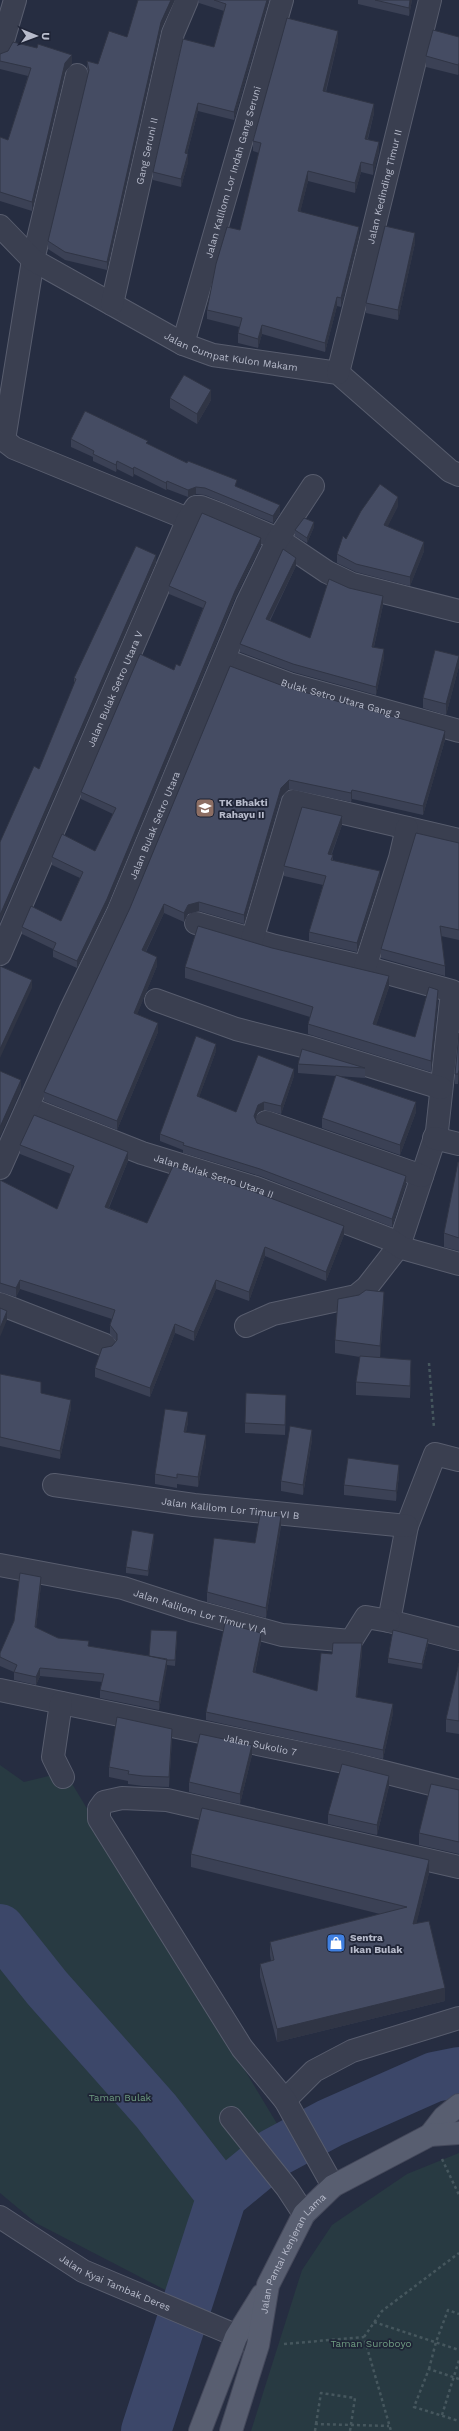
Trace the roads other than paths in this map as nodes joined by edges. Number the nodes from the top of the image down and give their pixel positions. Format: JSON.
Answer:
{"nodes":[{"id":1,"x":15,"y":0,"type":"edge"},
{"id":2,"x":186,"y":0,"type":"edge"},
{"id":3,"x":282,"y":0,"type":"edge"},
{"id":4,"x":430,"y":0,"type":"edge"},
{"id":5,"x":0,"y":51,"type":"edge"},
{"id":6,"x":77,"y":75,"type":"dead end"},
{"id":7,"x":0,"y":226,"type":"edge"},
{"id":8,"x":33,"y":260,"type":"junction"},
{"id":9,"x":112,"y":304,"type":"junction"},
{"id":10,"x":183,"y":344,"type":"junction"},
{"id":11,"x":338,"y":373,"type":"junction"},
{"id":12,"x":458,"y":472,"type":"edge"},
{"id":13,"x":313,"y":486,"type":"dead end"},
{"id":14,"x":188,"y":519,"type":"junction"},
{"id":15,"x":278,"y":539,"type":"junction"},
{"id":16,"x":459,"y":611,"type":"edge"},
{"id":17,"x":225,"y":660,"type":"junction"},
{"id":18,"x":459,"y":731,"type":"edge"},
{"id":19,"x":407,"y":828,"type":"junction"},
{"id":20,"x":459,"y":840,"type":"edge"},
{"id":21,"x":196,"y":923,"type":"dead end"},
{"id":22,"x":252,"y":940,"type":"junction"},
{"id":23,"x":0,"y":954,"type":"edge"},
{"id":24,"x":366,"y":967,"type":"junction"},
{"id":25,"x":156,"y":1000,"type":"dead end"},
{"id":26,"x":455,"y":1020,"type":"edge"},
{"id":27,"x":441,"y":1088,"type":"junction"},
{"id":28,"x":28,"y":1108,"type":"junction"},
{"id":29,"x":266,"y":1122,"type":"dead end"},
{"id":30,"x":434,"y":1138,"type":"junction"},
{"id":31,"x":459,"y":1144,"type":"edge"},
{"id":32,"x":0,"y":1168,"type":"edge"},
{"id":33,"x":422,"y":1176,"type":"junction"},
{"id":34,"x":399,"y":1246,"type":"junction"},
{"id":35,"x":459,"y":1264,"type":"edge"},
{"id":36,"x":0,"y":1304,"type":"edge"},
{"id":37,"x":246,"y":1326,"type":"dead end"},
{"id":38,"x":105,"y":1345,"type":"dead end"},
{"id":39,"x":459,"y":1460,"type":"edge"},
{"id":40,"x":54,"y":1485,"type":"dead end"},
{"id":41,"x":407,"y":1526,"type":"junction"},
{"id":42,"x":0,"y":1565,"type":"edge"},
{"id":43,"x":389,"y":1621,"type":"junction"},
{"id":44,"x":459,"y":1639,"type":"edge"},
{"id":45,"x":0,"y":1690,"type":"edge"},
{"id":46,"x":61,"y":1703,"type":"junction"},
{"id":47,"x":63,"y":1777,"type":"dead end"},
{"id":48,"x":459,"y":1791,"type":"edge"},
{"id":49,"x":459,"y":1867,"type":"edge"},
{"id":50,"x":459,"y":2018,"type":"edge"},
{"id":51,"x":285,"y":2100,"type":"junction"},
{"id":52,"x":459,"y":2105,"type":"edge"},
{"id":53,"x":231,"y":2118,"type":"dead end"},
{"id":54,"x":459,"y":2133,"type":"edge"},
{"id":55,"x":430,"y":2135,"type":"junction"},
{"id":56,"x":333,"y":2186,"type":"junction"},
{"id":57,"x":304,"y":2214,"type":"junction"},
{"id":58,"x":0,"y":2217,"type":"edge"},
{"id":59,"x":268,"y":2285,"type":"junction"},
{"id":60,"x":236,"y":2337,"type":"junction"},
{"id":61,"x":258,"y":2345,"type":"junction"},
{"id":62,"x":200,"y":2431,"type":"edge"},
{"id":63,"x":231,"y":2431,"type":"edge"}],
"edges":[{"from":1,"to":5,"type":"street"},
{"from":2,"to":9,"type":"street","name":"Gang Seruni II"},
{"from":3,"to":10,"type":"street","name":"Jalan Kalilom Lor Indah Gang Seruni"},
{"from":4,"to":11,"type":"street","name":"Jalan Kedinding Timur II"},
{"from":6,"to":8,"type":"street"},
{"from":7,"to":8,"type":"street","name":"Jalan Cumpat Kulon Makam"},
{"from":8,"to":9,"type":"street","name":"Jalan Cumpat Kulon Makam"},
{"from":8,"to":14,"type":"street"},
{"from":9,"to":10,"type":"street","name":"Jalan Cumpat Kulon Makam"},
{"from":10,"to":11,"type":"street","name":"Jalan Cumpat Kulon Makam"},
{"from":11,"to":12,"type":"street"},
{"from":13,"to":15,"type":"street","name":"Jalan Bulak Setro Utara"},
{"from":14,"to":15,"type":"street","name":"Jalan Bulak Setro Utara V"},
{"from":14,"to":23,"type":"street","name":"Jalan Bulak Setro Utara V"},
{"from":15,"to":16,"type":"street"},
{"from":15,"to":17,"type":"street","name":"Jalan Bulak Setro Utara"},
{"from":17,"to":18,"type":"street","name":"Bulak Setro Utara Gang 3"},
{"from":17,"to":28,"type":"street","name":"Jalan Bulak Setro Utara"},
{"from":19,"to":20,"type":"street"},
{"from":19,"to":22,"type":"street"},
{"from":19,"to":24,"type":"street"},
{"from":21,"to":22,"type":"street"},
{"from":22,"to":24,"type":"street"},
{"from":24,"to":26,"type":"street"},
{"from":25,"to":27,"type":"street"},
{"from":26,"to":27,"type":"street"},
{"from":27,"to":30,"type":"street"},
{"from":28,"to":32,"type":"street","name":"Jalan Bulak Setro Utara"},
{"from":28,"to":34,"type":"street","name":"Jalan Bulak Setro Utara II"},
{"from":29,"to":33,"type":"street"},
{"from":30,"to":31,"type":"street"},
{"from":30,"to":33,"type":"street"},
{"from":33,"to":34,"type":"street"},
{"from":34,"to":35,"type":"street","name":"Jalan Bulak Setro Utara II"},
{"from":34,"to":37,"type":"street"},
{"from":36,"to":38,"type":"street"},
{"from":39,"to":41,"type":"street"},
{"from":40,"to":41,"type":"street","name":"Jalan Kalilom Lor Timur VI B"},
{"from":41,"to":43,"type":"street"},
{"from":42,"to":43,"type":"street","name":"Jalan Kalilom Lor Timur VI A"},
{"from":43,"to":44,"type":"street"},
{"from":45,"to":46,"type":"street","name":"Jalan Sukolio 7"},
{"from":46,"to":47,"type":"street"},
{"from":46,"to":48,"type":"street","name":"Jalan Sukolio 7"},
{"from":49,"to":51,"type":"street"},
{"from":50,"to":51,"type":"street"},
{"from":51,"to":56,"type":"street"},
{"from":52,"to":55,"type":"main road","name":"Jalan Pantai Kenjeran Lama"},
{"from":53,"to":57,"type":"street"},
{"from":54,"to":55,"type":"main road","name":"Jalan Pantai Kenjeran Lama"},
{"from":55,"to":56,"type":"main road","name":"Jalan Pantai Kenjeran Lama"},
{"from":56,"to":57,"type":"main road","name":"Jalan Pantai Kenjeran Lama"},
{"from":57,"to":59,"type":"main road","name":"Jalan Pantai Kenjeran Lama"},
{"from":58,"to":60,"type":"street","name":"Jalan Kyai Tambak Deres"},
{"from":59,"to":60,"type":"main road"},
{"from":59,"to":61,"type":"main road","name":"Jalan Pantai Kenjeran Lama"},
{"from":60,"to":61,"type":"street","name":"Jalan Kyai Tambak Deres"},
{"from":60,"to":62,"type":"main road"},
{"from":61,"to":63,"type":"main road","name":"Jalan Pantai Kenjeran Lama"}]}
